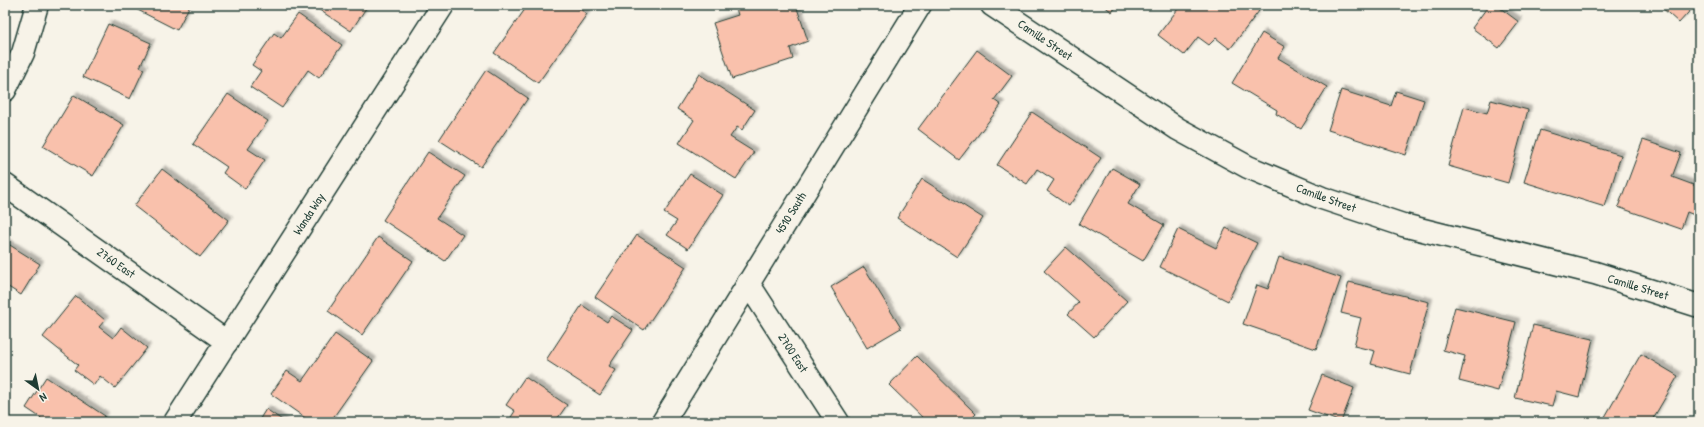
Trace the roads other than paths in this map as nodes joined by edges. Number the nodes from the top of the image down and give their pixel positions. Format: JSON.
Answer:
{"nodes":[{"id":1,"x":37,"y":5,"type":"edge"},
{"id":2,"x":443,"y":5,"type":"edge"},
{"id":3,"x":920,"y":5,"type":"edge"},
{"id":4,"x":992,"y":5,"type":"edge"},
{"id":5,"x":5,"y":90,"type":"edge"},
{"id":6,"x":5,"y":185,"type":"edge"},
{"id":7,"x":748,"y":283,"type":"junction"},
{"id":8,"x":1699,"y":306,"type":"edge"},
{"id":9,"x":226,"y":342,"type":"junction"},
{"id":10,"x":175,"y":422,"type":"edge"},
{"id":11,"x":663,"y":422,"type":"edge"},
{"id":12,"x":838,"y":422,"type":"edge"}],
"edges":[{"from":1,"to":5,"type":"street"},
{"from":2,"to":9,"type":"street","name":"Wanda Way"},
{"from":3,"to":7,"type":"street","name":"4510 South"},
{"from":4,"to":8,"type":"street","name":"Camille Street"},
{"from":6,"to":9,"type":"street","name":"2760 East"},
{"from":7,"to":11,"type":"street","name":"4510 South"},
{"from":7,"to":12,"type":"street","name":"2700 East"},
{"from":9,"to":10,"type":"street","name":"Wanda Way"}]}
